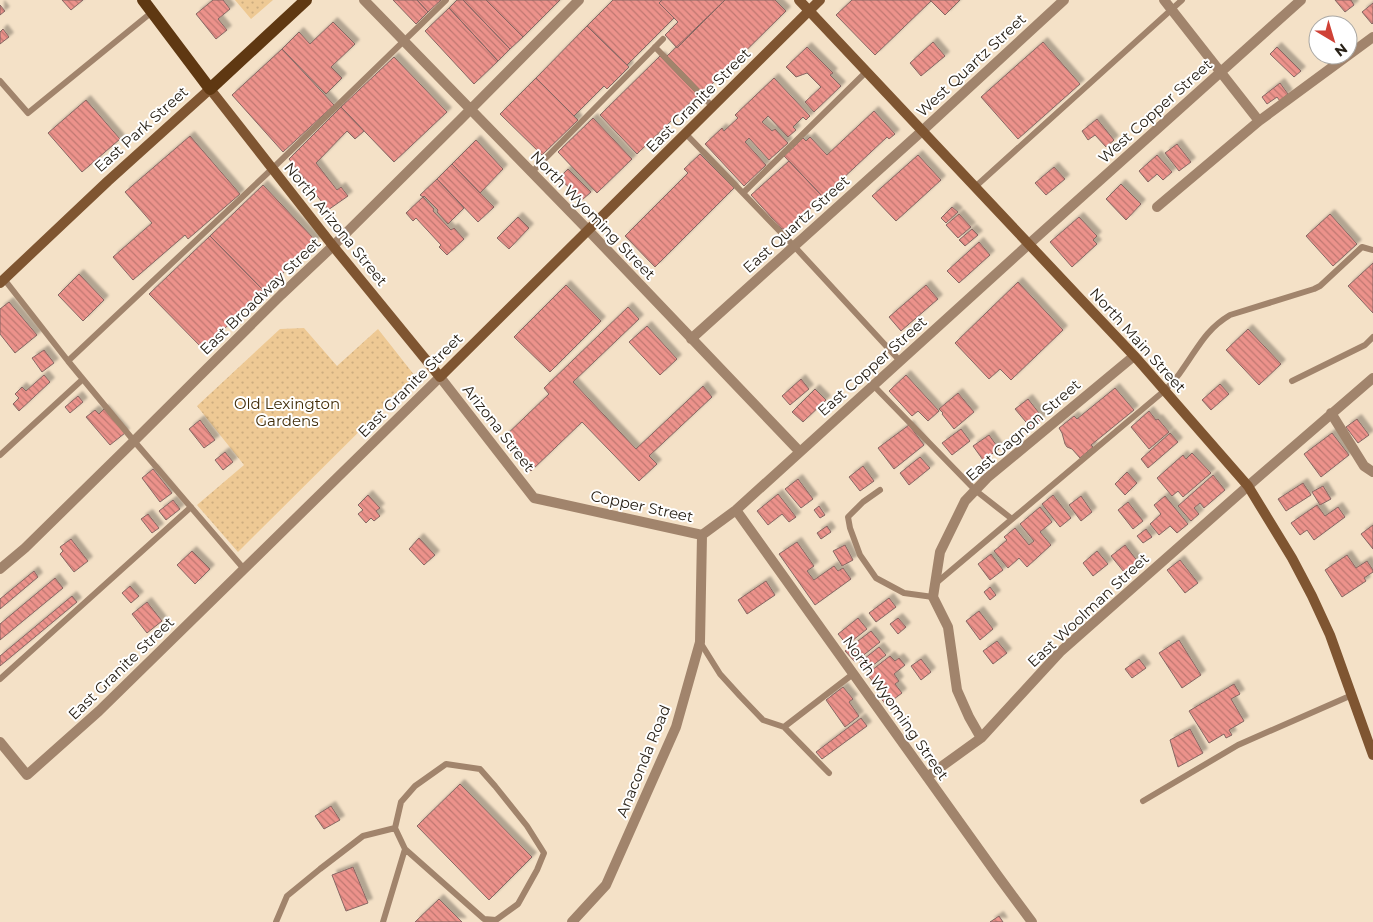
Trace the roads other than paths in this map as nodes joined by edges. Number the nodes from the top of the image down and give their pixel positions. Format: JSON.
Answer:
{"nodes":[{"id":1,"x":143,"y":0,"type":"edge"},
{"id":2,"x":306,"y":0,"type":"edge"},
{"id":3,"x":364,"y":0,"type":"edge"},
{"id":4,"x":446,"y":0,"type":"edge"},
{"id":5,"x":580,"y":0,"type":"edge"},
{"id":6,"x":799,"y":0,"type":"edge"},
{"id":7,"x":820,"y":0,"type":"edge"},
{"id":8,"x":1064,"y":0,"type":"edge"},
{"id":9,"x":1164,"y":0,"type":"edge"},
{"id":10,"x":1182,"y":0,"type":"edge"},
{"id":11,"x":1301,"y":0,"type":"edge"},
{"id":12,"x":809,"y":10,"type":"junction"},
{"id":13,"x":1171,"y":10,"type":"junction"},
{"id":14,"x":152,"y":12,"type":"junction"},
{"id":15,"x":1373,"y":37,"type":"edge"},
{"id":16,"x":663,"y":39,"type":"dead end"},
{"id":17,"x":404,"y":41,"type":"junction"},
{"id":18,"x":655,"y":47,"type":"junction"},
{"id":19,"x":866,"y":72,"type":"junction"},
{"id":20,"x":1220,"y":72,"type":"junction"},
{"id":21,"x":0,"y":81,"type":"edge"},
{"id":22,"x":210,"y":89,"type":"junction"},
{"id":23,"x":712,"y":106,"type":"junction"},
{"id":24,"x":471,"y":109,"type":"junction"},
{"id":25,"x":1259,"y":121,"type":"junction"},
{"id":26,"x":922,"y":131,"type":"junction"},
{"id":27,"x":685,"y":134,"type":"junction"},
{"id":28,"x":273,"y":168,"type":"junction"},
{"id":29,"x":531,"y":173,"type":"junction"},
{"id":30,"x":975,"y":187,"type":"junction"},
{"id":31,"x":743,"y":193,"type":"junction"},
{"id":32,"x":1156,"y":207,"type":"dead end"},
{"id":33,"x":588,"y":230,"type":"junction"},
{"id":34,"x":1029,"y":244,"type":"junction"},
{"id":35,"x":333,"y":246,"type":"junction"},
{"id":36,"x":794,"y":246,"type":"junction"},
{"id":37,"x":1373,"y":250,"type":"edge"},
{"id":38,"x":2,"y":281,"type":"edge"},
{"id":39,"x":1373,"y":338,"type":"edge"},
{"id":40,"x":691,"y":339,"type":"junction"},
{"id":41,"x":1134,"y":356,"type":"junction"},
{"id":42,"x":68,"y":360,"type":"junction"},
{"id":43,"x":900,"y":360,"type":"junction"},
{"id":44,"x":440,"y":376,"type":"junction"},
{"id":45,"x":1373,"y":378,"type":"edge"},
{"id":46,"x":83,"y":379,"type":"junction"},
{"id":47,"x":1292,"y":381,"type":"dead end"},
{"id":48,"x":873,"y":385,"type":"junction"},
{"id":49,"x":1164,"y":391,"type":"junction"},
{"id":50,"x":1332,"y":413,"type":"junction"},
{"id":51,"x":134,"y":441,"type":"junction"},
{"id":52,"x":800,"y":452,"type":"junction"},
{"id":53,"x":0,"y":455,"type":"edge"},
{"id":54,"x":1373,"y":472,"type":"edge"},
{"id":55,"x":1248,"y":486,"type":"junction"},
{"id":56,"x":880,"y":490,"type":"dead end"},
{"id":57,"x":975,"y":490,"type":"junction"},
{"id":58,"x":534,"y":498,"type":"joint"},
{"id":59,"x":191,"y":507,"type":"junction"},
{"id":60,"x":736,"y":510,"type":"junction"},
{"id":61,"x":1012,"y":519,"type":"junction"},
{"id":62,"x":702,"y":535,"type":"junction"},
{"id":63,"x":0,"y":569,"type":"edge"},
{"id":64,"x":244,"y":569,"type":"junction"},
{"id":65,"x":935,"y":584,"type":"junction"},
{"id":66,"x":933,"y":597,"type":"junction"},
{"id":67,"x":700,"y":642,"type":"junction"},
{"id":68,"x":853,"y":674,"type":"junction"},
{"id":69,"x":0,"y":679,"type":"edge"},
{"id":70,"x":1352,"y":695,"type":"junction"},
{"id":71,"x":784,"y":727,"type":"junction"},
{"id":72,"x":981,"y":738,"type":"junction"},
{"id":73,"x":0,"y":742,"type":"edge"},
{"id":74,"x":1373,"y":755,"type":"edge"},
{"id":75,"x":829,"y":773,"type":"dead end"},
{"id":76,"x":927,"y":777,"type":"junction"},
{"id":77,"x":1143,"y":802,"type":"dead end"},
{"id":78,"x":395,"y":828,"type":"junction"},
{"id":79,"x":404,"y":850,"type":"junction"},
{"id":80,"x":276,"y":922,"type":"edge"},
{"id":81,"x":383,"y":922,"type":"edge"},
{"id":82,"x":572,"y":922,"type":"edge"},
{"id":83,"x":1032,"y":922,"type":"edge"}],
"edges":[{"from":1,"to":14,"type":"main road"},
{"from":2,"to":22,"type":"main road","name":"East Park Street"},
{"from":3,"to":17,"type":"street","name":"North Wyoming Street"},
{"from":4,"to":17,"type":"lane"},
{"from":5,"to":24,"type":"street","name":"East Broadway Street"},
{"from":6,"to":12,"type":"main road","name":"North Main Street"},
{"from":7,"to":12,"type":"main road","name":"East Granite Street"},
{"from":8,"to":26,"type":"street","name":"West Quartz Street"},
{"from":9,"to":13,"type":"street"},
{"from":10,"to":13,"type":"lane"},
{"from":11,"to":20,"type":"street","name":"West Copper Street"},
{"from":12,"to":19,"type":"main road","name":"North Main Street"},
{"from":12,"to":23,"type":"main road","name":"East Granite Street"},
{"from":13,"to":20,"type":"street"},
{"from":13,"to":30,"type":"lane"},
{"from":14,"to":21,"type":"lane"},
{"from":14,"to":22,"type":"main road"},
{"from":15,"to":25,"type":"street"},
{"from":16,"to":18,"type":"lane"},
{"from":17,"to":24,"type":"street","name":"North Wyoming Street"},
{"from":17,"to":28,"type":"lane"},
{"from":18,"to":23,"type":"lane"},
{"from":18,"to":29,"type":"lane"},
{"from":19,"to":26,"type":"main road","name":"North Main Street"},
{"from":19,"to":31,"type":"lane"},
{"from":20,"to":25,"type":"street"},
{"from":20,"to":34,"type":"street","name":"West Copper Street"},
{"from":22,"to":28,"type":"main road","name":"North Arizona Street"},
{"from":22,"to":38,"type":"main road","name":"East Park Street"},
{"from":23,"to":27,"type":"main road","name":"East Granite Street"},
{"from":24,"to":29,"type":"street","name":"North Wyoming Street"},
{"from":24,"to":35,"type":"street","name":"East Broadway Street"},
{"from":25,"to":32,"type":"street"},
{"from":26,"to":30,"type":"main road","name":"North Main Street"},
{"from":26,"to":36,"type":"street","name":"East Quartz Street"},
{"from":27,"to":31,"type":"lane"},
{"from":27,"to":33,"type":"main road","name":"East Granite Street"},
{"from":28,"to":35,"type":"main road","name":"North Arizona Street"},
{"from":28,"to":42,"type":"lane"},
{"from":29,"to":33,"type":"street","name":"North Wyoming Street"},
{"from":30,"to":34,"type":"main road","name":"North Main Street"},
{"from":31,"to":36,"type":"lane"},
{"from":33,"to":40,"type":"street","name":"North Wyoming Street"},
{"from":33,"to":44,"type":"main road","name":"East Granite Street"},
{"from":34,"to":41,"type":"main road","name":"North Main Street"},
{"from":34,"to":43,"type":"street","name":"East Copper Street"},
{"from":35,"to":44,"type":"main road","name":"North Arizona Street"},
{"from":35,"to":51,"type":"street","name":"East Broadway Street"},
{"from":36,"to":40,"type":"street","name":"East Quartz Street"},
{"from":36,"to":43,"type":"lane"},
{"from":37,"to":49,"type":"lane"},
{"from":38,"to":42,"type":"lane"},
{"from":39,"to":47,"type":"lane"},
{"from":40,"to":52,"type":"street","name":"North Wyoming Street"},
{"from":41,"to":49,"type":"main road","name":"North Main Street"},
{"from":41,"to":57,"type":"street","name":"East Gagnon Street"},
{"from":42,"to":46,"type":"lane"},
{"from":43,"to":48,"type":"street","name":"East Copper Street"},
{"from":44,"to":58,"type":"street","name":"Arizona Street"},
{"from":44,"to":64,"type":"street","name":"East Granite Street"},
{"from":45,"to":50,"type":"street","name":"East Woolman Street"},
{"from":46,"to":51,"type":"lane"},
{"from":46,"to":53,"type":"lane"},
{"from":48,"to":52,"type":"street","name":"East Copper Street"},
{"from":48,"to":57,"type":"lane"},
{"from":49,"to":55,"type":"main road","name":"North Main Street"},
{"from":49,"to":61,"type":"lane"},
{"from":50,"to":54,"type":"street"},
{"from":50,"to":55,"type":"street","name":"East Woolman Street"},
{"from":51,"to":59,"type":"lane"},
{"from":51,"to":63,"type":"street","name":"East Broadway Street"},
{"from":52,"to":60,"type":"street","name":"East Copper Street"},
{"from":55,"to":70,"type":"main road","name":"North Main Street"},
{"from":55,"to":72,"type":"street","name":"East Woolman Street"},
{"from":56,"to":66,"type":"lane"},
{"from":57,"to":61,"type":"lane"},
{"from":57,"to":65,"type":"street","name":"East Gagnon Street"},
{"from":58,"to":62,"type":"street","name":"Copper Street"},
{"from":59,"to":64,"type":"lane"},
{"from":59,"to":69,"type":"lane"},
{"from":60,"to":62,"type":"street","name":"Copper Street"},
{"from":60,"to":68,"type":"street","name":"North Wyoming Street"},
{"from":61,"to":65,"type":"lane"},
{"from":62,"to":67,"type":"street","name":"Anaconda Road"},
{"from":64,"to":73,"type":"street","name":"East Granite Street"},
{"from":65,"to":66,"type":"street","name":"East Gagnon Street"},
{"from":66,"to":72,"type":"street"},
{"from":67,"to":71,"type":"lane"},
{"from":67,"to":82,"type":"street","name":"Anaconda Road"},
{"from":68,"to":71,"type":"lane"},
{"from":68,"to":76,"type":"street","name":"North Wyoming Street"},
{"from":70,"to":74,"type":"main road","name":"North Main Street"},
{"from":70,"to":77,"type":"lane"},
{"from":71,"to":75,"type":"lane"},
{"from":72,"to":76,"type":"street","name":"East Woolman Street"},
{"from":76,"to":83,"type":"street","name":"North Wyoming Street"},
{"from":78,"to":79,"type":"lane"},
{"from":78,"to":79,"type":"lane"},
{"from":78,"to":80,"type":"lane"},
{"from":79,"to":81,"type":"lane"}]}
